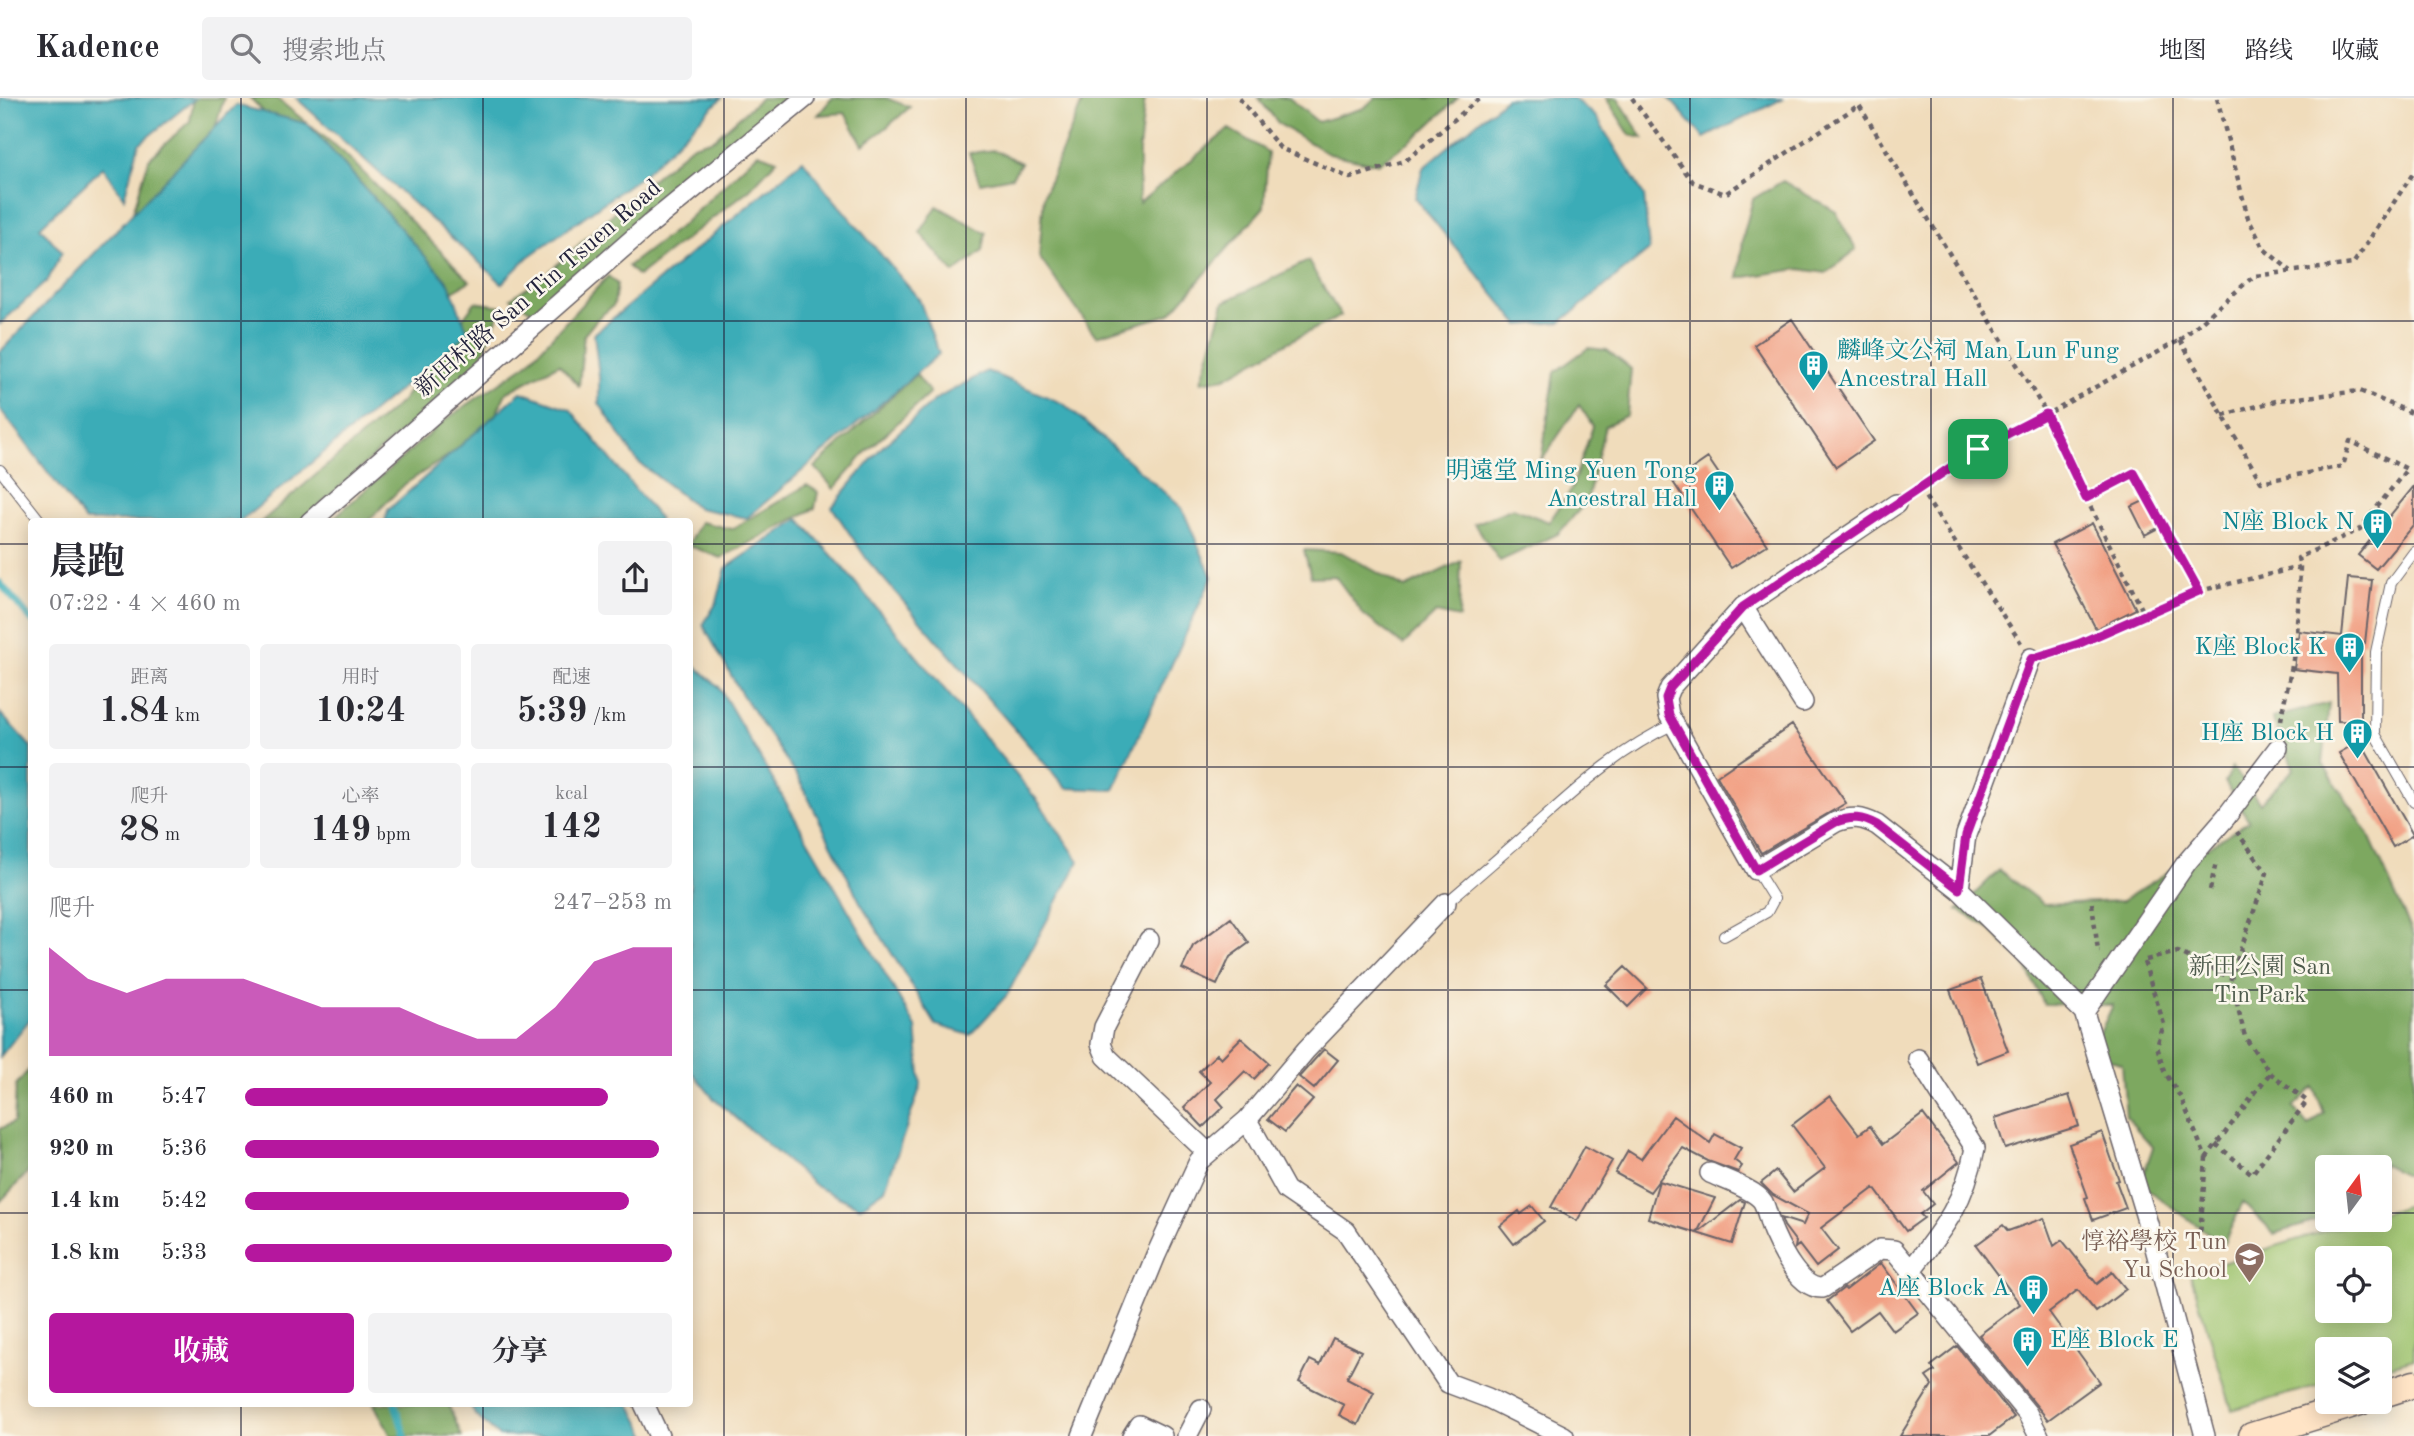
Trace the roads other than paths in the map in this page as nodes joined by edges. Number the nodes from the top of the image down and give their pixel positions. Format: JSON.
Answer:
{"nodes":[{"id":1,"x":805,"y":98,"type":"edge"},
{"id":2,"x":0,"y":470,"type":"edge"},
{"id":3,"x":1896,"y":504,"type":"road end"},
{"id":4,"x":38,"y":518,"type":"edge"},
{"id":5,"x":315,"y":518,"type":"edge"},
{"id":6,"x":2414,"y":552,"type":"edge"},
{"id":7,"x":1743,"y":607,"type":"junction"},
{"id":8,"x":2031,"y":659,"type":"road end"},
{"id":9,"x":1803,"y":702,"type":"dead end"},
{"id":10,"x":1674,"y":724,"type":"junction"},
{"id":11,"x":2278,"y":748,"type":"dead end"},
{"id":12,"x":2414,"y":802,"type":"edge"},
{"id":13,"x":1756,"y":870,"type":"junction"},
{"id":14,"x":1959,"y":889,"type":"junction"},
{"id":15,"x":1446,"y":903,"type":"joint"},
{"id":16,"x":1724,"y":936,"type":"dead end"},
{"id":17,"x":1149,"y":940,"type":"dead end"},
{"id":18,"x":2084,"y":1013,"type":"junction"},
{"id":19,"x":1918,"y":1059,"type":"dead end"},
{"id":20,"x":1247,"y":1120,"type":"junction"},
{"id":21,"x":1208,"y":1153,"type":"junction"},
{"id":22,"x":1710,"y":1173,"type":"dead end"},
{"id":23,"x":1911,"y":1270,"type":"junction"},
{"id":24,"x":2414,"y":1384,"type":"edge"},
{"id":25,"x":2392,"y":1391,"type":"edge"},
{"id":26,"x":645,"y":1407,"type":"edge"},
{"id":27,"x":1201,"y":1409,"type":"dead end"},
{"id":28,"x":2322,"y":1414,"type":"edge"},
{"id":29,"x":659,"y":1436,"type":"edge"},
{"id":30,"x":1082,"y":1436,"type":"edge"},
{"id":31,"x":1132,"y":1436,"type":"edge"},
{"id":32,"x":1162,"y":1436,"type":"edge"},
{"id":33,"x":1187,"y":1436,"type":"edge"},
{"id":34,"x":1564,"y":1436,"type":"edge"},
{"id":35,"x":2039,"y":1436,"type":"edge"},
{"id":36,"x":2205,"y":1436,"type":"edge"},
{"id":37,"x":2252,"y":1436,"type":"edge"}],
"edges":[{"from":1,"to":5,"type":"street","name":"新田村路 San Tin Tsuen Road"},
{"from":2,"to":4,"type":"lane"},
{"from":3,"to":7,"type":"street"},
{"from":6,"to":12,"type":"lane"},
{"from":7,"to":9,"type":"street"},
{"from":7,"to":10,"type":"street"},
{"from":8,"to":14,"type":"street"},
{"from":10,"to":13,"type":"street"},
{"from":10,"to":15,"type":"lane"},
{"from":11,"to":18,"type":"street"},
{"from":13,"to":14,"type":"street"},
{"from":13,"to":16,"type":"lane"},
{"from":14,"to":18,"type":"street"},
{"from":15,"to":20,"type":"street"},
{"from":17,"to":21,"type":"street"},
{"from":18,"to":36,"type":"street"},
{"from":19,"to":23,"type":"street"},
{"from":20,"to":21,"type":"street"},
{"from":20,"to":34,"type":"street"},
{"from":21,"to":30,"type":"street"},
{"from":22,"to":23,"type":"street"},
{"from":23,"to":35,"type":"street"},
{"from":24,"to":25,"type":"main road"},
{"from":26,"to":29,"type":"street"},
{"from":27,"to":33,"type":"street"},
{"from":28,"to":37,"type":"main road"},
{"from":31,"to":32,"type":"street"}]}
